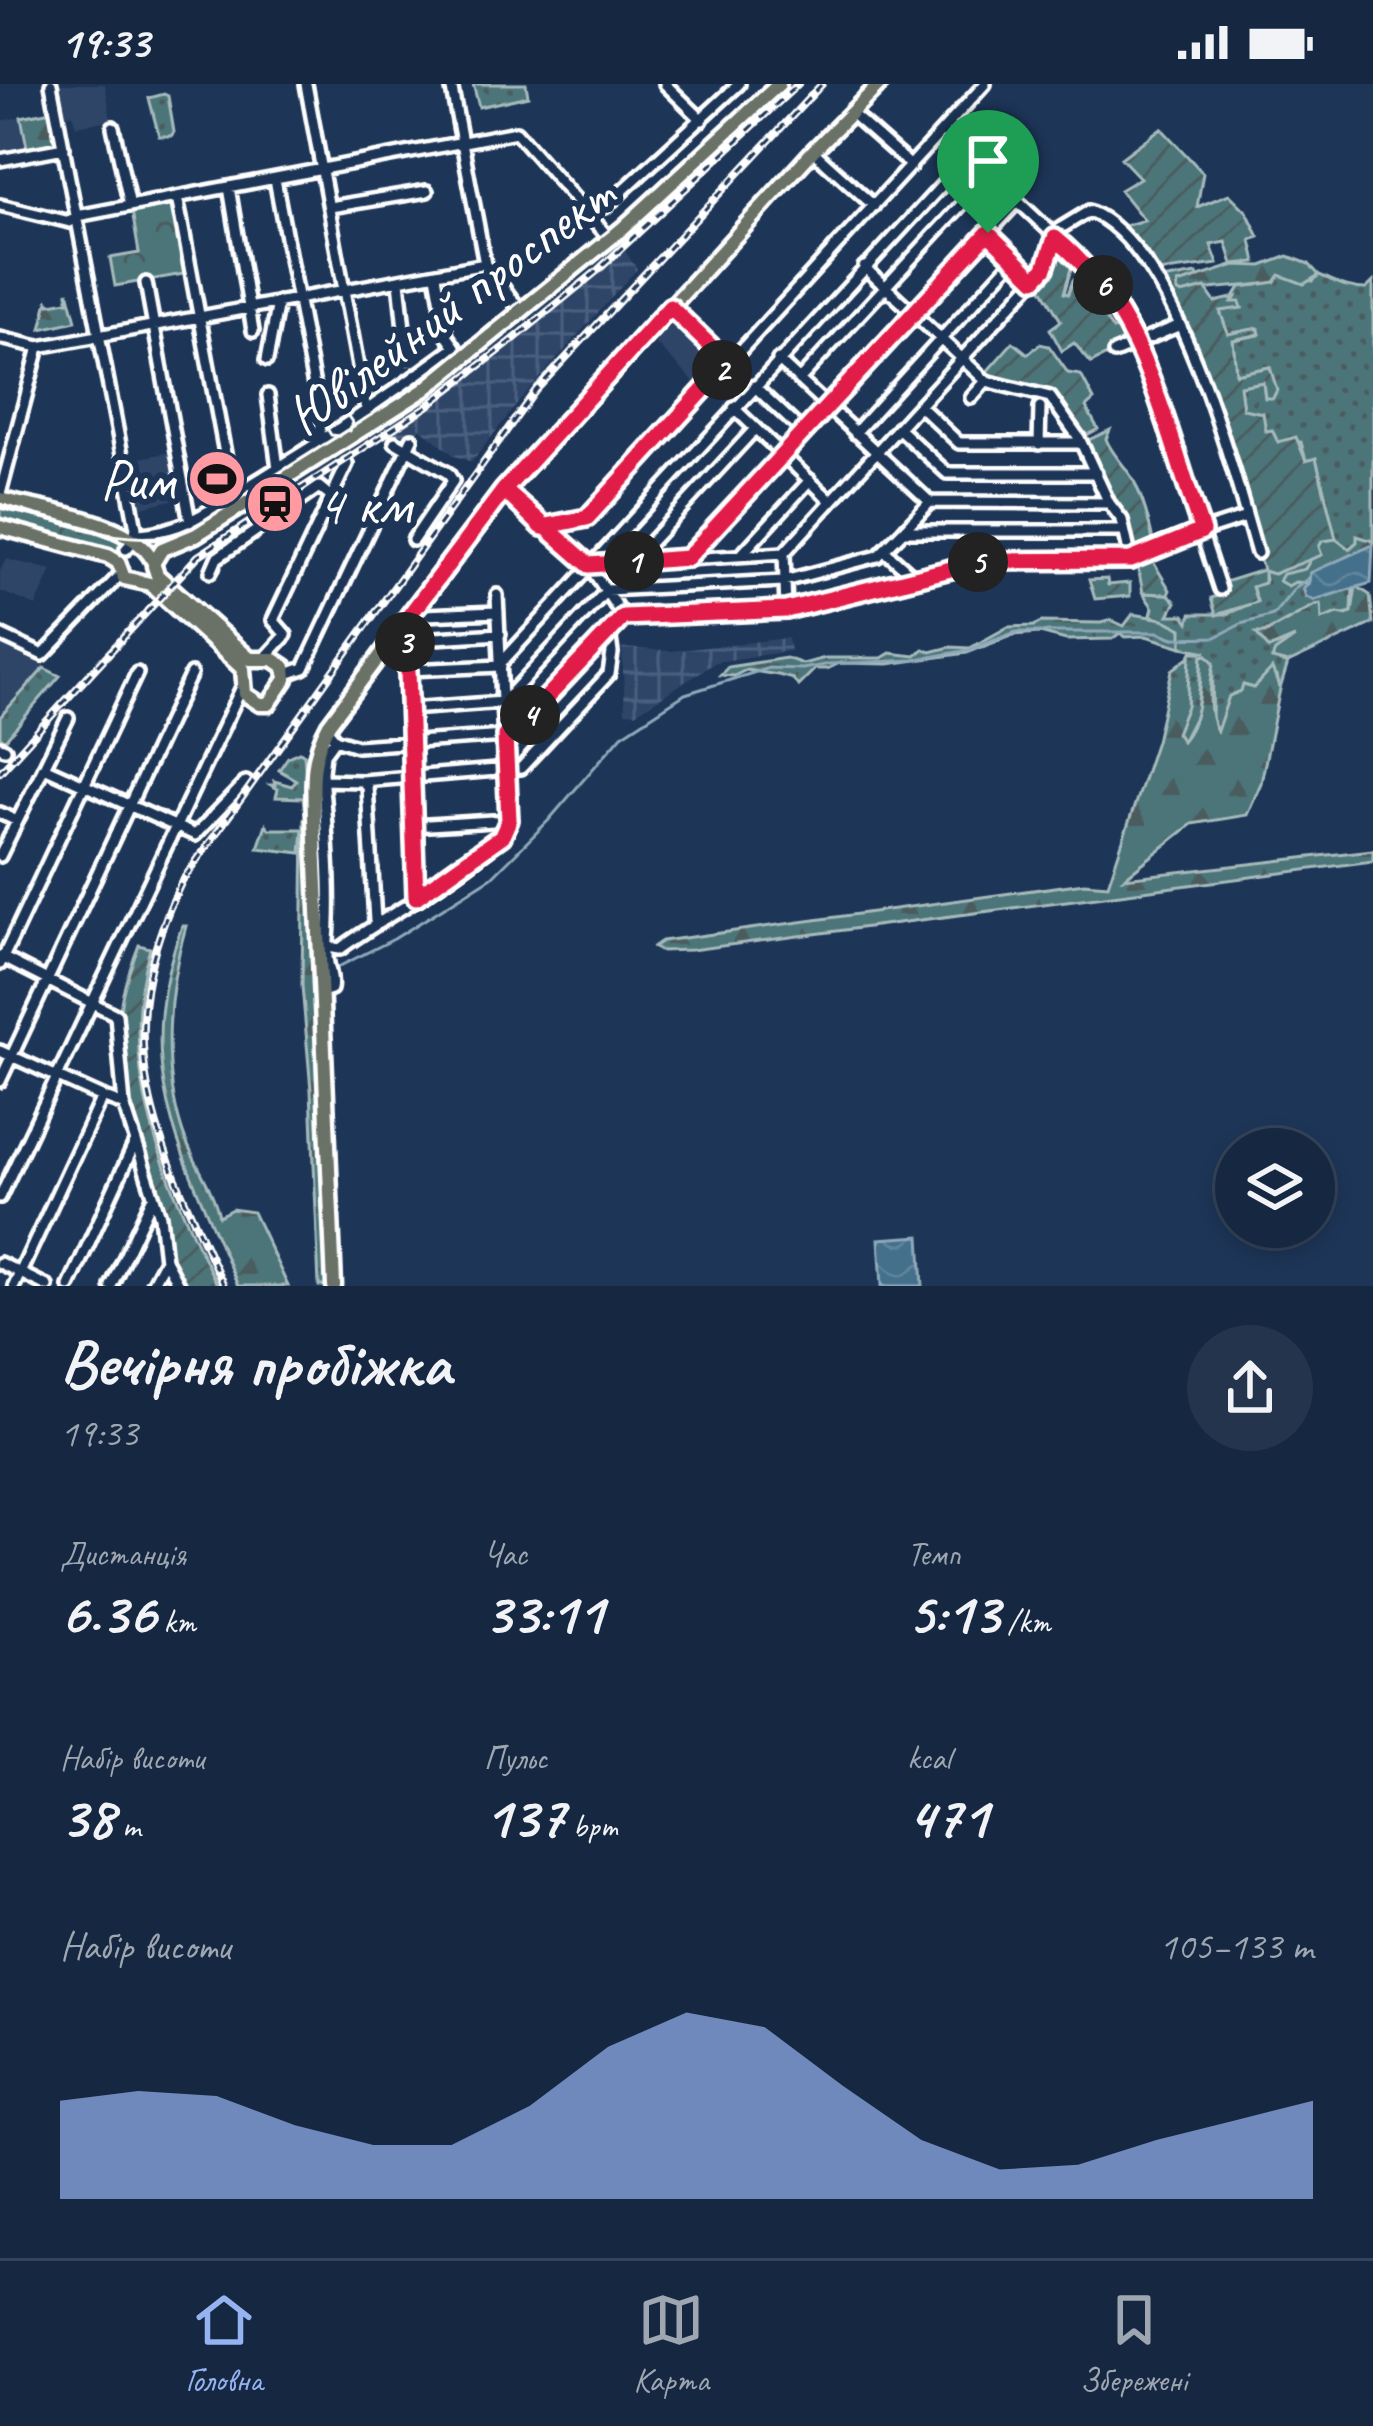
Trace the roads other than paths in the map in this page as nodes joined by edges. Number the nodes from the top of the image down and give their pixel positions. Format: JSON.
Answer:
{"nodes":[{"id":1,"x":51,"y":84,"type":"edge"},
{"id":2,"x":306,"y":84,"type":"edge"},
{"id":3,"x":451,"y":84,"type":"edge"},
{"id":4,"x":665,"y":84,"type":"edge"},
{"id":5,"x":779,"y":84,"type":"edge"},
{"id":6,"x":880,"y":84,"type":"edge"},
{"id":7,"x":986,"y":84,"type":"edge"},
{"id":8,"x":736,"y":85,"type":"edge"},
{"id":9,"x":851,"y":112,"type":"junction"},
{"id":10,"x":701,"y":120,"type":"junction"},
{"id":11,"x":113,"y":127,"type":"dead end"},
{"id":12,"x":944,"y":131,"type":"junction"},
{"id":13,"x":461,"y":141,"type":"junction"},
{"id":14,"x":64,"y":148,"type":"junction"},
{"id":15,"x":813,"y":151,"type":"junction"},
{"id":16,"x":969,"y":156,"type":"junction"},
{"id":17,"x":0,"y":160,"type":"edge"},
{"id":18,"x":911,"y":166,"type":"junction"},
{"id":19,"x":323,"y":168,"type":"junction"},
{"id":20,"x":990,"y":174,"type":"junction"},
{"id":21,"x":274,"y":179,"type":"junction"},
{"id":22,"x":229,"y":187,"type":"junction"},
{"id":23,"x":427,"y":191,"type":"dead end"},
{"id":24,"x":177,"y":197,"type":"junction"},
{"id":25,"x":1018,"y":201,"type":"junction"},
{"id":26,"x":130,"y":206,"type":"junction"},
{"id":27,"x":874,"y":206,"type":"junction"},
{"id":28,"x":330,"y":207,"type":"junction"},
{"id":29,"x":605,"y":207,"type":"dead end"},
{"id":30,"x":1,"y":208,"type":"edge"},
{"id":31,"x":73,"y":218,"type":"junction"},
{"id":32,"x":988,"y":233,"type":"junction"},
{"id":33,"x":1055,"y":238,"type":"junction"},
{"id":34,"x":610,"y":239,"type":"junction"},
{"id":35,"x":1015,"y":258,"type":"junction"},
{"id":36,"x":485,"y":264,"type":"junction"},
{"id":37,"x":864,"y":266,"type":"junction"},
{"id":38,"x":436,"y":275,"type":"junction"},
{"id":39,"x":1035,"y":279,"type":"junction"},
{"id":40,"x":399,"y":280,"type":"junction"},
{"id":41,"x":146,"y":283,"type":"dead end"},
{"id":42,"x":885,"y":286,"type":"junction"},
{"id":43,"x":345,"y":290,"type":"junction"},
{"id":44,"x":298,"y":298,"type":"junction"},
{"id":45,"x":278,"y":302,"type":"junction"},
{"id":46,"x":670,"y":307,"type":"junction"},
{"id":47,"x":248,"y":308,"type":"junction"},
{"id":48,"x":522,"y":312,"type":"junction"},
{"id":49,"x":914,"y":313,"type":"junction"},
{"id":50,"x":201,"y":317,"type":"junction"},
{"id":51,"x":1180,"y":325,"type":"junction"},
{"id":52,"x":153,"y":326,"type":"junction"},
{"id":53,"x":253,"y":331,"type":"dead end"},
{"id":54,"x":100,"y":336,"type":"junction"},
{"id":55,"x":0,"y":338,"type":"edge"},
{"id":56,"x":941,"y":339,"type":"junction"},
{"id":57,"x":1138,"y":344,"type":"junction"},
{"id":58,"x":39,"y":347,"type":"junction"},
{"id":59,"x":1114,"y":353,"type":"dead end"},
{"id":60,"x":407,"y":357,"type":"dead end"},
{"id":61,"x":267,"y":360,"type":"dead end"},
{"id":62,"x":778,"y":360,"type":"junction"},
{"id":63,"x":962,"y":360,"type":"junction"},
{"id":64,"x":728,"y":363,"type":"junction"},
{"id":65,"x":799,"y":380,"type":"junction"},
{"id":66,"x":986,"y":381,"type":"junction"},
{"id":67,"x":754,"y":386,"type":"junction"},
{"id":68,"x":268,"y":395,"type":"dead end"},
{"id":69,"x":971,"y":398,"type":"dead end"},
{"id":70,"x":919,"y":405,"type":"junction"},
{"id":71,"x":827,"y":406,"type":"junction"},
{"id":72,"x":1040,"y":407,"type":"dead end"},
{"id":73,"x":734,"y":408,"type":"junction"},
{"id":74,"x":369,"y":420,"type":"junction"},
{"id":75,"x":898,"y":428,"type":"junction"},
{"id":76,"x":755,"y":429,"type":"junction"},
{"id":77,"x":803,"y":432,"type":"junction"},
{"id":78,"x":855,"y":433,"type":"junction"},
{"id":79,"x":412,"y":439,"type":"dead end"},
{"id":80,"x":395,"y":442,"type":"dead end"},
{"id":81,"x":319,"y":443,"type":"junction"},
{"id":82,"x":1081,"y":443,"type":"junction"},
{"id":83,"x":1039,"y":444,"type":"junction"},
{"id":84,"x":408,"y":451,"type":"junction"},
{"id":85,"x":876,"y":452,"type":"junction"},
{"id":86,"x":783,"y":454,"type":"junction"},
{"id":87,"x":347,"y":464,"type":"dead end"},
{"id":88,"x":278,"y":468,"type":"junction"},
{"id":89,"x":1096,"y":473,"type":"junction"},
{"id":90,"x":810,"y":480,"type":"junction"},
{"id":91,"x":504,"y":490,"type":"junction"},
{"id":92,"x":0,"y":496,"type":"edge"},
{"id":93,"x":233,"y":496,"type":"junction"},
{"id":94,"x":332,"y":497,"type":"junction"},
{"id":95,"x":831,"y":501,"type":"junction"},
{"id":96,"x":930,"y":502,"type":"junction"},
{"id":97,"x":1109,"y":503,"type":"junction"},
{"id":98,"x":1246,"y":517,"type":"junction"},
{"id":99,"x":190,"y":522,"type":"junction"},
{"id":100,"x":0,"y":527,"type":"edge"},
{"id":101,"x":542,"y":527,"type":"junction"},
{"id":102,"x":903,"y":531,"type":"junction"},
{"id":103,"x":1202,"y":531,"type":"junction"},
{"id":104,"x":1123,"y":532,"type":"junction"},
{"id":105,"x":413,"y":540,"type":"dead end"},
{"id":106,"x":884,"y":550,"type":"junction"},
{"id":107,"x":784,"y":553,"type":"junction"},
{"id":108,"x":1257,"y":553,"type":"dead end"},
{"id":109,"x":741,"y":555,"type":"junction"},
{"id":110,"x":137,"y":556,"type":"junction"},
{"id":111,"x":687,"y":558,"type":"junction"},
{"id":112,"x":1131,"y":560,"type":"junction"},
{"id":113,"x":633,"y":561,"type":"junction"},
{"id":114,"x":589,"y":565,"type":"junction"},
{"id":115,"x":211,"y":572,"type":"dead end"},
{"id":116,"x":915,"y":578,"type":"junction"},
{"id":117,"x":142,"y":581,"type":"junction"},
{"id":118,"x":784,"y":581,"type":"junction"},
{"id":119,"x":1220,"y":589,"type":"dead end"},
{"id":120,"x":607,"y":590,"type":"junction"},
{"id":121,"x":497,"y":595,"type":"dead end"},
{"id":122,"x":786,"y":610,"type":"junction"},
{"id":123,"x":419,"y":612,"type":"junction"},
{"id":124,"x":498,"y":612,"type":"junction"},
{"id":125,"x":623,"y":617,"type":"junction"},
{"id":126,"x":609,"y":631,"type":"junction"},
{"id":127,"x":500,"y":634,"type":"junction"},
{"id":128,"x":0,"y":635,"type":"edge"},
{"id":129,"x":399,"y":638,"type":"junction"},
{"id":130,"x":257,"y":663,"type":"junction"},
{"id":131,"x":501,"y":664,"type":"junction"},
{"id":132,"x":408,"y":670,"type":"junction"},
{"id":133,"x":137,"y":673,"type":"dead end"},
{"id":134,"x":191,"y":674,"type":"dead end"},
{"id":135,"x":287,"y":674,"type":"junction"},
{"id":136,"x":243,"y":685,"type":"junction"},
{"id":137,"x":502,"y":702,"type":"junction"},
{"id":138,"x":409,"y":709,"type":"junction"},
{"id":139,"x":68,"y":718,"type":"dead end"},
{"id":140,"x":331,"y":734,"type":"junction"},
{"id":141,"x":505,"y":736,"type":"junction"},
{"id":142,"x":410,"y":742,"type":"junction"},
{"id":143,"x":44,"y":767,"type":"junction"},
{"id":144,"x":506,"y":770,"type":"junction"},
{"id":145,"x":411,"y":777,"type":"junction"},
{"id":146,"x":317,"y":781,"type":"junction"},
{"id":147,"x":246,"y":782,"type":"dead end"},
{"id":148,"x":366,"y":782,"type":"junction"},
{"id":149,"x":85,"y":784,"type":"junction"},
{"id":150,"x":128,"y":807,"type":"junction"},
{"id":151,"x":0,"y":813,"type":"edge"},
{"id":152,"x":509,"y":820,"type":"junction"},
{"id":153,"x":17,"y":821,"type":"junction"},
{"id":154,"x":412,"y":826,"type":"junction"},
{"id":155,"x":173,"y":828,"type":"junction"},
{"id":156,"x":0,"y":856,"type":"edge"},
{"id":157,"x":416,"y":897,"type":"junction"},
{"id":158,"x":375,"y":921,"type":"junction"},
{"id":159,"x":328,"y":947,"type":"junction"},
{"id":160,"x":1,"y":959,"type":"edge"},
{"id":161,"x":46,"y":979,"type":"junction"},
{"id":162,"x":322,"y":992,"type":"junction"},
{"id":163,"x":91,"y":1001,"type":"junction"},
{"id":164,"x":0,"y":1051,"type":"edge"},
{"id":165,"x":11,"y":1057,"type":"junction"},
{"id":166,"x":56,"y":1077,"type":"junction"},
{"id":167,"x":0,"y":1081,"type":"edge"},
{"id":168,"x":102,"y":1097,"type":"junction"},
{"id":169,"x":124,"y":1106,"type":"junction"},
{"id":170,"x":134,"y":1145,"type":"junction"},
{"id":171,"x":0,"y":1196,"type":"edge"},
{"id":172,"x":152,"y":1199,"type":"junction"},
{"id":173,"x":165,"y":1261,"type":"junction"},
{"id":174,"x":0,"y":1263,"type":"edge"},
{"id":175,"x":20,"y":1273,"type":"junction"},
{"id":176,"x":14,"y":1286,"type":"edge"},
{"id":177,"x":47,"y":1286,"type":"edge"},
{"id":178,"x":69,"y":1286,"type":"edge"},
{"id":179,"x":111,"y":1286,"type":"edge"},
{"id":180,"x":151,"y":1286,"type":"edge"},
{"id":181,"x":179,"y":1286,"type":"edge"},
{"id":182,"x":334,"y":1286,"type":"edge"}],
"edges":[{"from":1,"to":14,"type":"street"},
{"from":2,"to":19,"type":"street"},
{"from":3,"to":13,"type":"street"},
{"from":4,"to":10,"type":"street"},
{"from":5,"to":34,"type":"main road","name":"Ювілейний проспект"},
{"from":6,"to":9,"type":"main road"},
{"from":7,"to":12,"type":"street"},
{"from":8,"to":10,"type":"street"},
{"from":9,"to":15,"type":"main road"},
{"from":9,"to":18,"type":"street"},
{"from":10,"to":29,"type":"street"},
{"from":11,"to":26,"type":"street"},
{"from":12,"to":16,"type":"street"},
{"from":12,"to":18,"type":"street"},
{"from":13,"to":19,"type":"street"},
{"from":13,"to":34,"type":"street"},
{"from":13,"to":36,"type":"street"},
{"from":14,"to":17,"type":"street"},
{"from":14,"to":31,"type":"street"},
{"from":15,"to":27,"type":"street"},
{"from":15,"to":46,"type":"main road"},
{"from":16,"to":20,"type":"street"},
{"from":16,"to":37,"type":"street"},
{"from":18,"to":27,"type":"street"},
{"from":19,"to":21,"type":"street"},
{"from":19,"to":28,"type":"street"},
{"from":20,"to":25,"type":"street"},
{"from":20,"to":42,"type":"street"},
{"from":21,"to":22,"type":"street"},
{"from":21,"to":44,"type":"street"},
{"from":22,"to":24,"type":"street"},
{"from":22,"to":47,"type":"street"},
{"from":23,"to":28,"type":"street"},
{"from":24,"to":26,"type":"street"},
{"from":24,"to":50,"type":"street"},
{"from":25,"to":32,"type":"street"},
{"from":25,"to":33,"type":"street"},
{"from":26,"to":31,"type":"street"},
{"from":27,"to":64,"type":"street"},
{"from":28,"to":43,"type":"street"},
{"from":30,"to":31,"type":"street"},
{"from":31,"to":54,"type":"street"},
{"from":32,"to":35,"type":"street"},
{"from":32,"to":49,"type":"street"},
{"from":33,"to":39,"type":"street"},
{"from":33,"to":51,"type":"street"},
{"from":33,"to":57,"type":"street"},
{"from":34,"to":48,"type":"main road","name":"Ювілейний проспект"},
{"from":35,"to":39,"type":"street"},
{"from":35,"to":56,"type":"street"},
{"from":36,"to":38,"type":"street"},
{"from":36,"to":48,"type":"street"},
{"from":37,"to":42,"type":"street"},
{"from":37,"to":62,"type":"street"},
{"from":38,"to":40,"type":"street"},
{"from":38,"to":74,"type":"street"},
{"from":39,"to":63,"type":"street"},
{"from":40,"to":43,"type":"street"},
{"from":40,"to":60,"type":"street"},
{"from":41,"to":52,"type":"street"},
{"from":42,"to":49,"type":"street"},
{"from":42,"to":65,"type":"street"},
{"from":43,"to":44,"type":"street"},
{"from":43,"to":74,"type":"street"},
{"from":44,"to":45,"type":"street"},
{"from":44,"to":81,"type":"street"},
{"from":45,"to":47,"type":"street"},
{"from":45,"to":61,"type":"street"},
{"from":46,"to":64,"type":"street"},
{"from":46,"to":91,"type":"main road"},
{"from":47,"to":50,"type":"street"},
{"from":47,"to":53,"type":"street"},
{"from":48,"to":74,"type":"main road","name":"Ювілейний проспект"},
{"from":49,"to":56,"type":"street"},
{"from":49,"to":71,"type":"street"},
{"from":50,"to":52,"type":"street"},
{"from":50,"to":93,"type":"street"},
{"from":51,"to":57,"type":"street"},
{"from":51,"to":98,"type":"street"},
{"from":52,"to":54,"type":"street"},
{"from":52,"to":99,"type":"street"},
{"from":54,"to":58,"type":"street"},
{"from":54,"to":110,"type":"street"},
{"from":55,"to":58,"type":"street"},
{"from":56,"to":63,"type":"street"},
{"from":56,"to":78,"type":"street"},
{"from":57,"to":59,"type":"street"},
{"from":57,"to":103,"type":"street"},
{"from":58,"to":92,"type":"street"},
{"from":62,"to":65,"type":"street"},
{"from":62,"to":67,"type":"street"},
{"from":63,"to":66,"type":"street"},
{"from":63,"to":70,"type":"street"},
{"from":64,"to":101,"type":"street"},
{"from":65,"to":71,"type":"street"},
{"from":66,"to":69,"type":"street"},
{"from":66,"to":82,"type":"street"},
{"from":67,"to":73,"type":"street"},
{"from":67,"to":77,"type":"street"},
{"from":68,"to":88,"type":"street"},
{"from":70,"to":75,"type":"street"},
{"from":70,"to":83,"type":"street"},
{"from":71,"to":77,"type":"street"},
{"from":71,"to":78,"type":"street"},
{"from":72,"to":83,"type":"street"},
{"from":73,"to":76,"type":"street"},
{"from":73,"to":114,"type":"street"},
{"from":74,"to":81,"type":"street"},
{"from":74,"to":110,"type":"main road","name":"Ювілейний проспект"},
{"from":75,"to":85,"type":"street"},
{"from":75,"to":89,"type":"street"},
{"from":76,"to":86,"type":"street"},
{"from":76,"to":113,"type":"street"},
{"from":77,"to":86,"type":"street"},
{"from":78,"to":85,"type":"street"},
{"from":79,"to":84,"type":"street"},
{"from":80,"to":84,"type":"street"},
{"from":81,"to":88,"type":"street"},
{"from":82,"to":83,"type":"street"},
{"from":82,"to":89,"type":"street"},
{"from":84,"to":105,"type":"street"},
{"from":84,"to":135,"type":"street"},
{"from":85,"to":95,"type":"street"},
{"from":85,"to":96,"type":"street"},
{"from":86,"to":90,"type":"street"},
{"from":86,"to":111,"type":"street"},
{"from":87,"to":94,"type":"street"},
{"from":88,"to":93,"type":"street"},
{"from":89,"to":97,"type":"street"},
{"from":90,"to":95,"type":"street"},
{"from":90,"to":109,"type":"street"},
{"from":91,"to":101,"type":"street"},
{"from":91,"to":123,"type":"main road"},
{"from":92,"to":110,"type":"main road"},
{"from":93,"to":99,"type":"street"},
{"from":94,"to":115,"type":"street"},
{"from":94,"to":130,"type":"street"},
{"from":95,"to":107,"type":"street"},
{"from":96,"to":97,"type":"street"},
{"from":96,"to":102,"type":"street"},
{"from":97,"to":104,"type":"street"},
{"from":98,"to":103,"type":"street"},
{"from":98,"to":108,"type":"street"},
{"from":99,"to":110,"type":"street"},
{"from":100,"to":110,"type":"main road"},
{"from":101,"to":114,"type":"street"},
{"from":102,"to":104,"type":"street"},
{"from":102,"to":106,"type":"street"},
{"from":103,"to":112,"type":"street"},
{"from":103,"to":119,"type":"street"},
{"from":104,"to":112,"type":"street"},
{"from":106,"to":116,"type":"street"},
{"from":106,"to":118,"type":"street"},
{"from":107,"to":109,"type":"street"},
{"from":107,"to":118,"type":"street"},
{"from":109,"to":111,"type":"street"},
{"from":110,"to":117,"type":"main road"},
{"from":110,"to":117,"type":"main road"},
{"from":110,"to":128,"type":"street"},
{"from":110,"to":130,"type":"main road"},
{"from":111,"to":113,"type":"street"},
{"from":112,"to":116,"type":"street"},
{"from":113,"to":114,"type":"street"},
{"from":114,"to":120,"type":"street"},
{"from":114,"to":131,"type":"street"},
{"from":116,"to":122,"type":"street"},
{"from":117,"to":136,"type":"main road"},
{"from":118,"to":120,"type":"street"},
{"from":118,"to":122,"type":"street"},
{"from":120,"to":125,"type":"street"},
{"from":120,"to":137,"type":"street"},
{"from":121,"to":124,"type":"street"},
{"from":122,"to":125,"type":"street"},
{"from":123,"to":124,"type":"street"},
{"from":123,"to":129,"type":"main road"},
{"from":124,"to":127,"type":"street"},
{"from":125,"to":126,"type":"street"},
{"from":126,"to":141,"type":"street"},
{"from":126,"to":144,"type":"street"},
{"from":127,"to":129,"type":"street"},
{"from":127,"to":131,"type":"street"},
{"from":129,"to":132,"type":"street"},
{"from":129,"to":140,"type":"main road"},
{"from":130,"to":135,"type":"main road"},
{"from":130,"to":136,"type":"main road"},
{"from":131,"to":132,"type":"street"},
{"from":131,"to":137,"type":"street"},
{"from":132,"to":138,"type":"street"},
{"from":133,"to":149,"type":"street"},
{"from":134,"to":150,"type":"street"},
{"from":135,"to":136,"type":"main road"},
{"from":136,"to":155,"type":"street"},
{"from":137,"to":138,"type":"street"},
{"from":137,"to":141,"type":"street"},
{"from":138,"to":142,"type":"street"},
{"from":139,"to":143,"type":"street"},
{"from":140,"to":142,"type":"street"},
{"from":140,"to":146,"type":"main road"},
{"from":141,"to":142,"type":"street"},
{"from":141,"to":144,"type":"street"},
{"from":142,"to":145,"type":"street"},
{"from":143,"to":149,"type":"street"},
{"from":143,"to":153,"type":"street"},
{"from":144,"to":145,"type":"street"},
{"from":144,"to":152,"type":"street"},
{"from":145,"to":148,"type":"street"},
{"from":145,"to":154,"type":"street"},
{"from":146,"to":148,"type":"street"},
{"from":146,"to":159,"type":"street"},
{"from":146,"to":162,"type":"main road"},
{"from":147,"to":155,"type":"street"},
{"from":148,"to":158,"type":"street"},
{"from":149,"to":150,"type":"street"},
{"from":149,"to":160,"type":"street"},
{"from":150,"to":155,"type":"street"},
{"from":150,"to":161,"type":"street"},
{"from":151,"to":153,"type":"street"},
{"from":152,"to":154,"type":"street"},
{"from":152,"to":157,"type":"street"},
{"from":153,"to":156,"type":"street"},
{"from":154,"to":157,"type":"street"},
{"from":155,"to":163,"type":"street"},
{"from":157,"to":158,"type":"street"},
{"from":158,"to":159,"type":"street"},
{"from":159,"to":162,"type":"street"},
{"from":160,"to":161,"type":"street"},
{"from":161,"to":163,"type":"street"},
{"from":161,"to":165,"type":"street"},
{"from":162,"to":182,"type":"main road"},
{"from":163,"to":166,"type":"street"},
{"from":163,"to":169,"type":"street"},
{"from":164,"to":165,"type":"street"},
{"from":165,"to":166,"type":"street"},
{"from":165,"to":167,"type":"street"},
{"from":166,"to":168,"type":"street"},
{"from":166,"to":171,"type":"street"},
{"from":168,"to":169,"type":"street"},
{"from":168,"to":175,"type":"street"},
{"from":169,"to":170,"type":"street"},
{"from":170,"to":172,"type":"street"},
{"from":170,"to":178,"type":"street"},
{"from":172,"to":173,"type":"street"},
{"from":172,"to":179,"type":"street"},
{"from":173,"to":180,"type":"street"},
{"from":173,"to":181,"type":"street"},
{"from":174,"to":175,"type":"street"},
{"from":175,"to":176,"type":"street"},
{"from":175,"to":177,"type":"street"}]}
